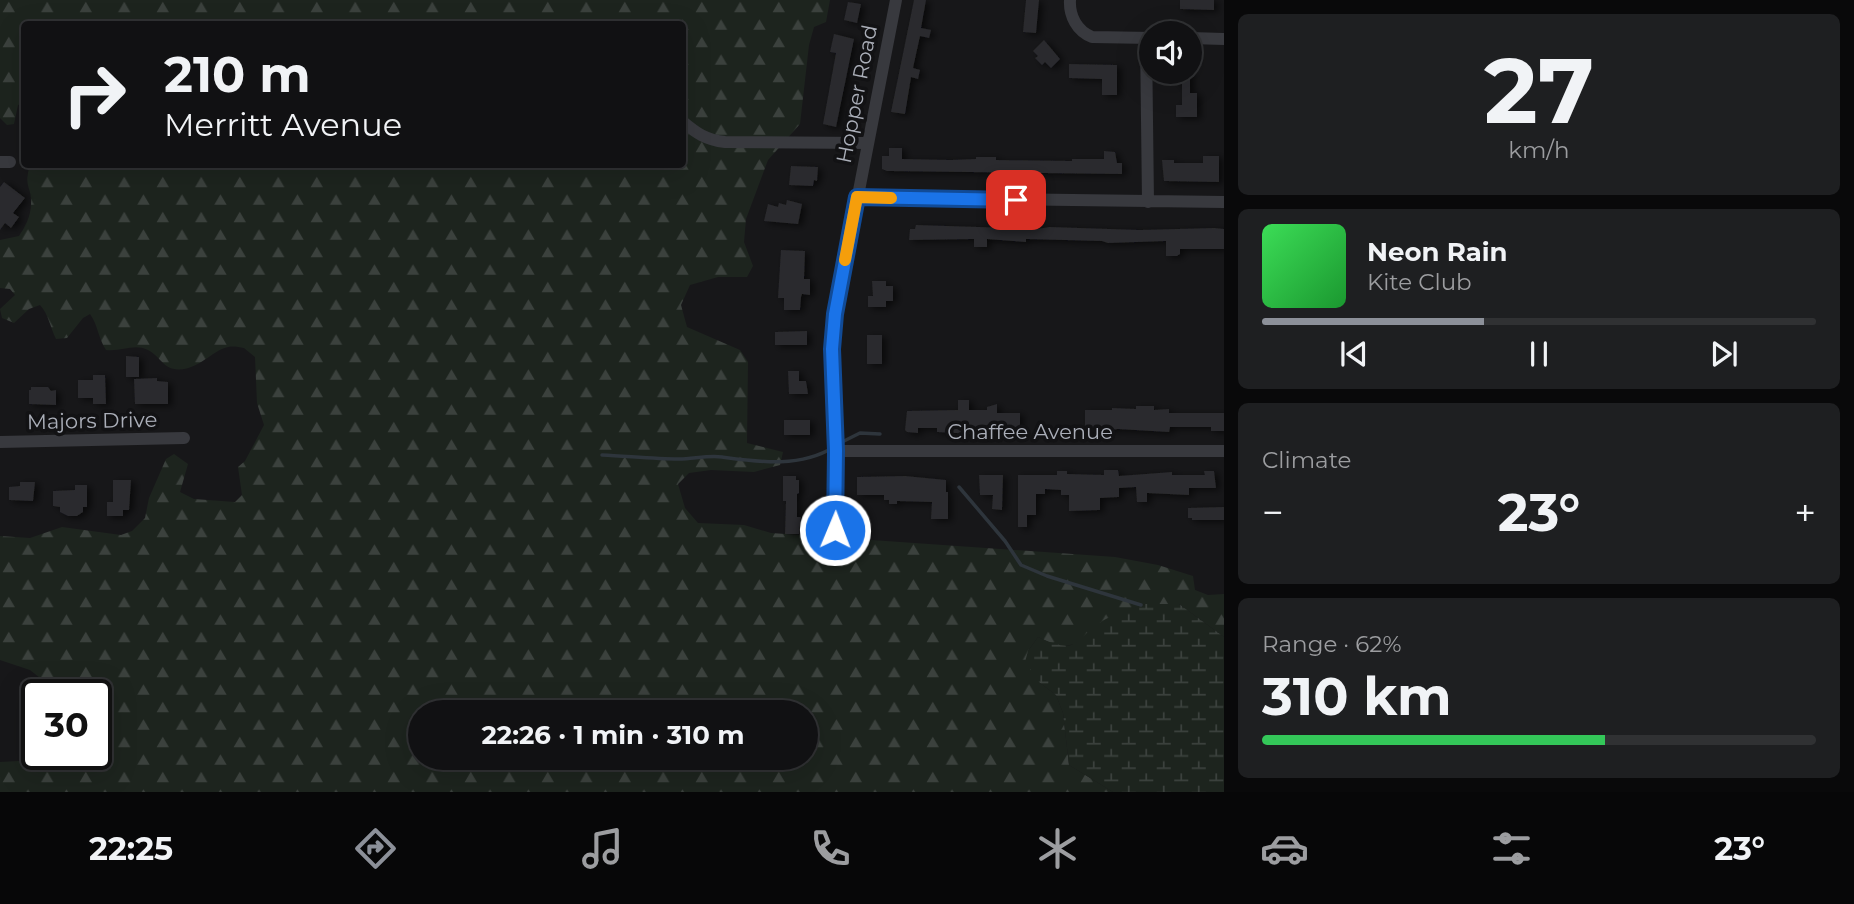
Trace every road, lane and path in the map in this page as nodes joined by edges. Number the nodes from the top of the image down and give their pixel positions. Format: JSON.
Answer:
{"nodes":[{"id":1,"x":896,"y":0,"type":"edge"},
{"id":2,"x":1070,"y":0,"type":"edge"},
{"id":3,"x":1139,"y":38,"type":"edge"},
{"id":4,"x":1202,"y":38,"type":"edge"},
{"id":5,"x":1224,"y":38,"type":"edge"},
{"id":6,"x":1149,"y":84,"type":"edge"},
{"id":7,"x":686,"y":124,"type":"edge"},
{"id":8,"x":866,"y":143,"type":"junction"},
{"id":9,"x":857,"y":197,"type":"junction"},
{"id":10,"x":1148,"y":202,"type":"junction"},
{"id":11,"x":1224,"y":202,"type":"edge"},
{"id":12,"x":184,"y":438,"type":"dead end"},
{"id":13,"x":0,"y":442,"type":"edge"},
{"id":14,"x":836,"y":451,"type":"junction"},
{"id":15,"x":1224,"y":451,"type":"edge"},
{"id":16,"x":835,"y":530,"type":"dead end"}],
"edges":[{"from":1,"to":8,"type":"street","name":"Hopper Road"},
{"from":2,"to":3,"type":"street"},
{"from":4,"to":5,"type":"street"},
{"from":6,"to":10,"type":"street"},
{"from":7,"to":8,"type":"street"},
{"from":8,"to":9,"type":"street","name":"Hopper Road"},
{"from":9,"to":10,"type":"street"},
{"from":9,"to":14,"type":"street","name":"Hopper Road"},
{"from":10,"to":11,"type":"street"},
{"from":12,"to":13,"type":"street","name":"Majors Drive"},
{"from":14,"to":15,"type":"street","name":"Chaffee Avenue"},
{"from":14,"to":16,"type":"street","name":"Hopper Road"}]}
